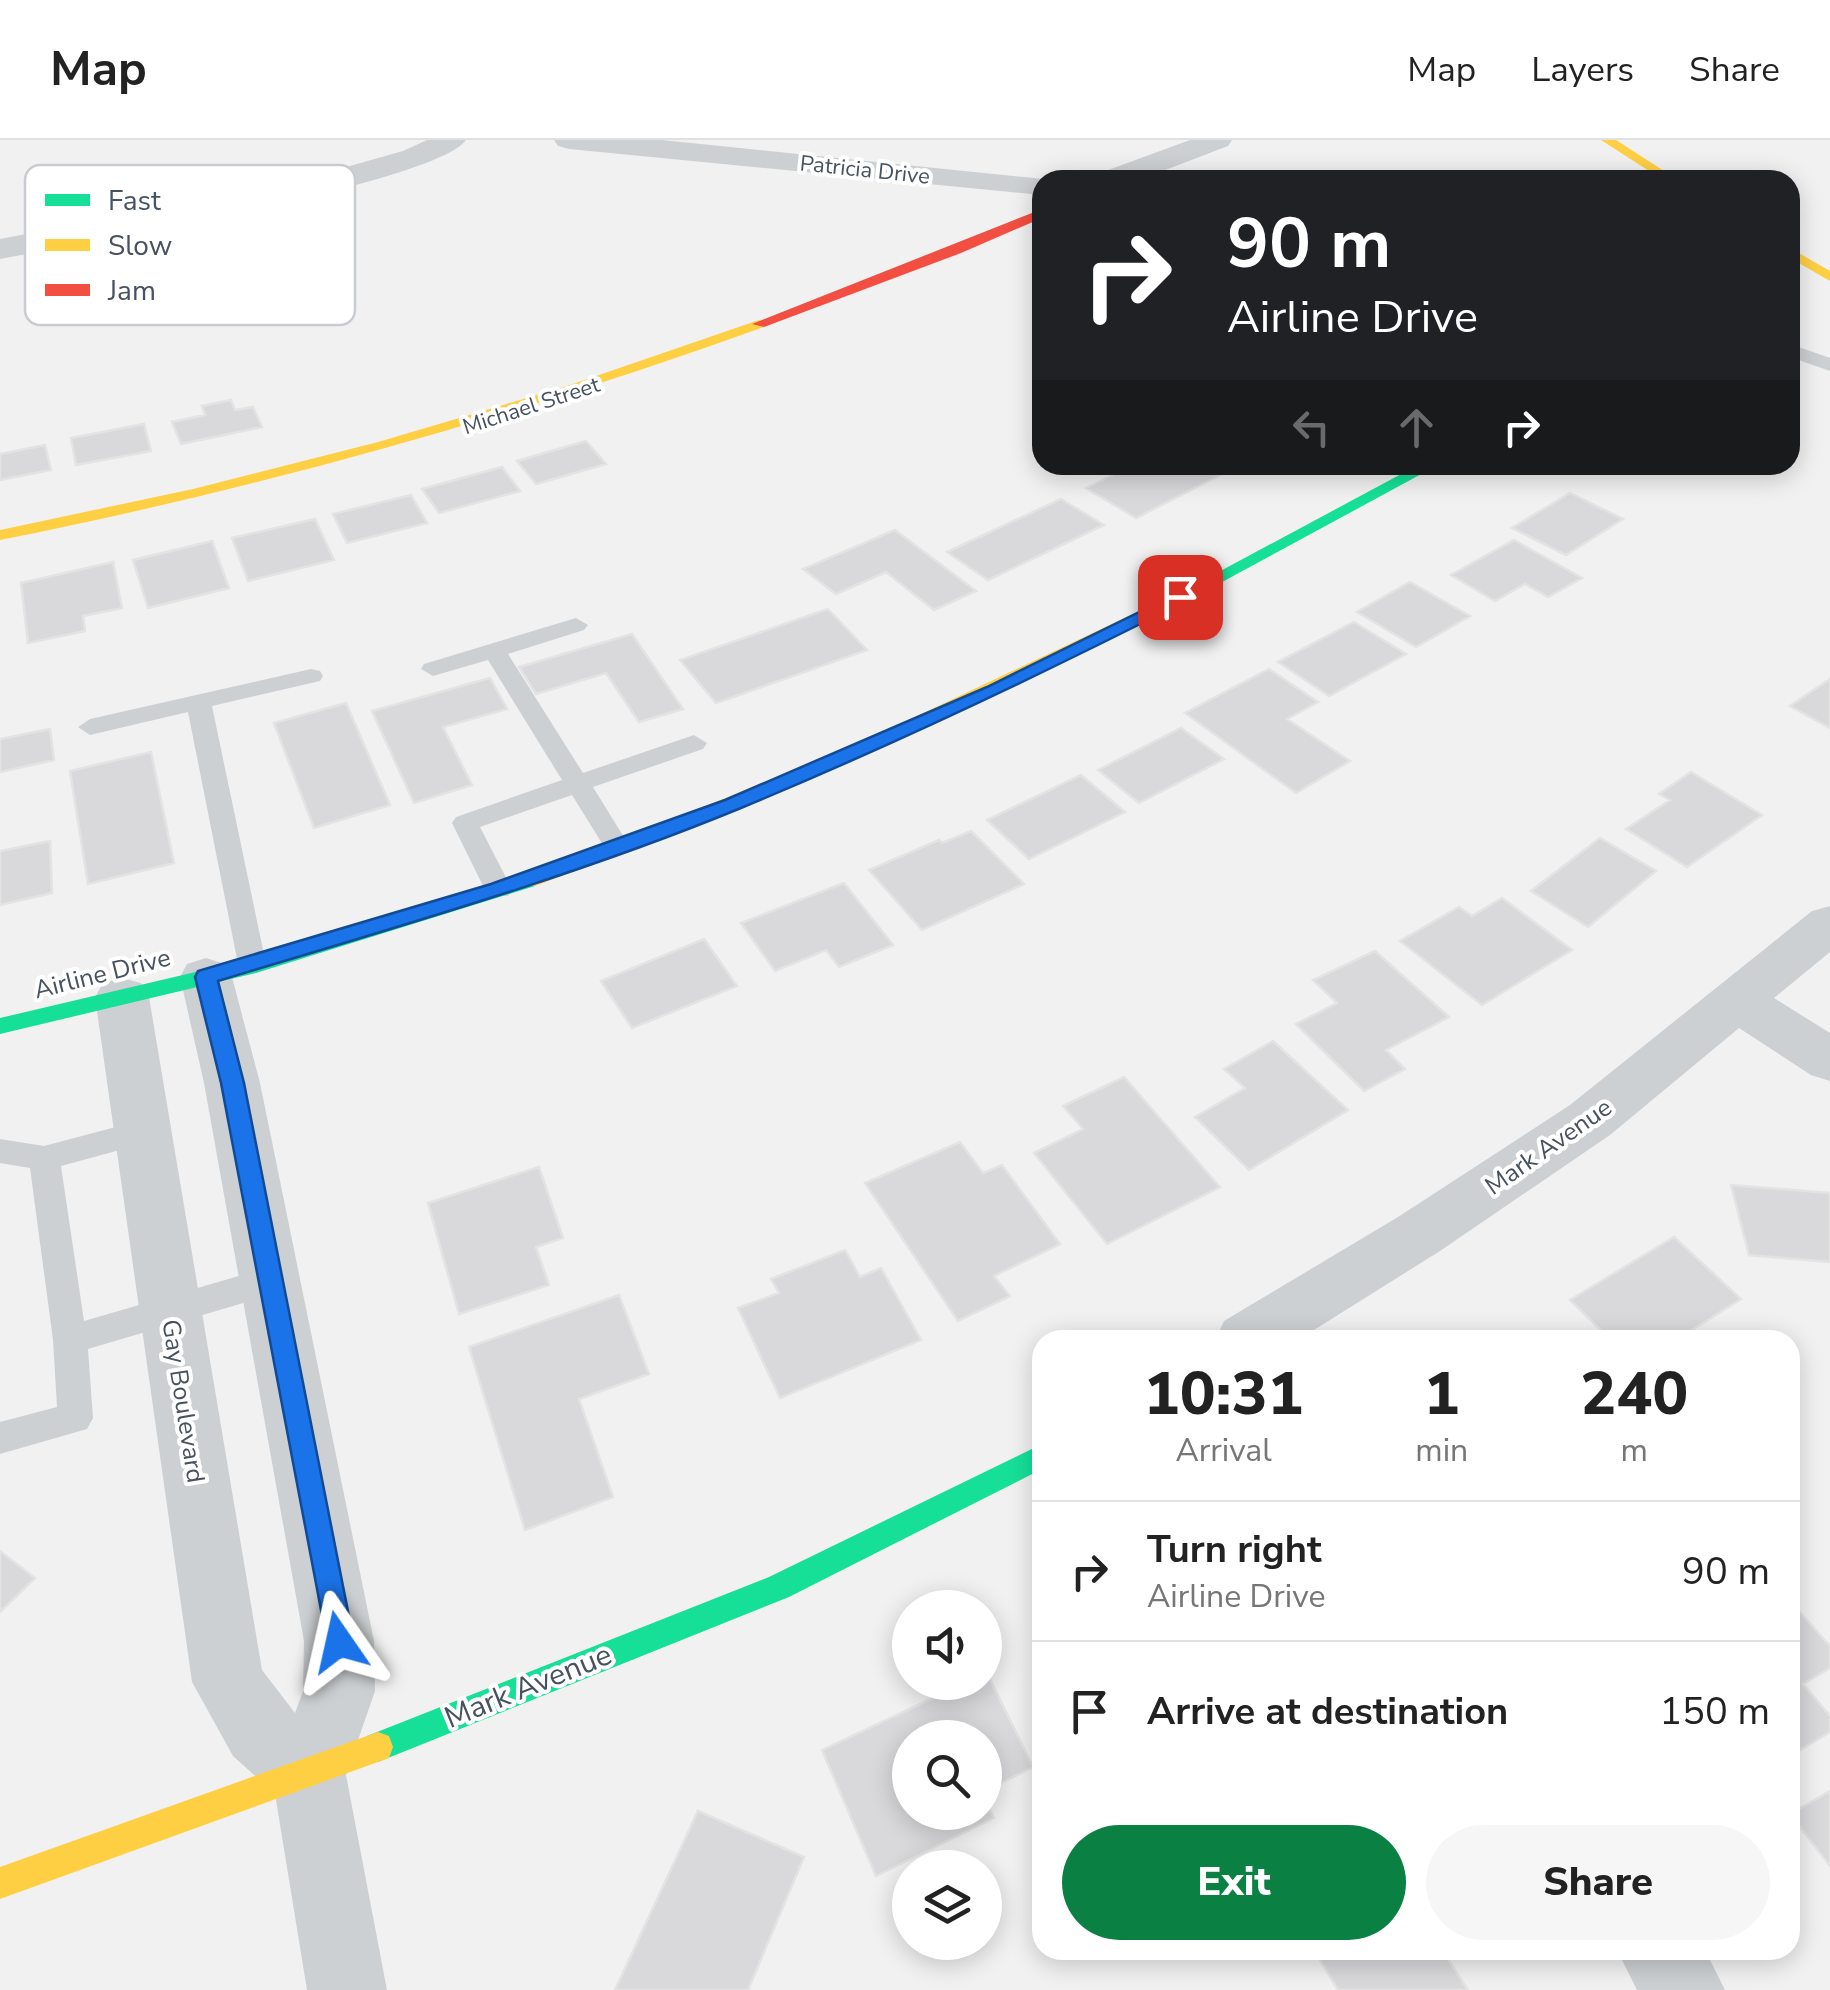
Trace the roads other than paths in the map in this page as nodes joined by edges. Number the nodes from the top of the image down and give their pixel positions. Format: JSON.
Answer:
{"nodes":[{"id":1,"x":452,"y":140,"type":"edge"},
{"id":2,"x":569,"y":140,"type":"edge"},
{"id":3,"x":1217,"y":140,"type":"edge"},
{"id":4,"x":1607,"y":140,"type":"edge"},
{"id":5,"x":1138,"y":170,"type":"edge"},
{"id":6,"x":1656,"y":170,"type":"edge"},
{"id":7,"x":355,"y":174,"type":"edge"},
{"id":8,"x":1032,"y":185,"type":"edge"},
{"id":9,"x":1032,"y":217,"type":"edge"},
{"id":10,"x":25,"y":245,"type":"edge"},
{"id":11,"x":0,"y":249,"type":"edge"},
{"id":12,"x":1805,"y":261,"type":"edge"},
{"id":13,"x":1830,"y":277,"type":"edge"},
{"id":14,"x":1800,"y":353,"type":"edge"},
{"id":15,"x":1830,"y":365,"type":"edge"},
{"id":16,"x":1411,"y":475,"type":"edge"},
{"id":17,"x":0,"y":534,"type":"edge"},
{"id":18,"x":576,"y":624,"type":"dead end"},
{"id":19,"x":494,"y":650,"type":"junction"},
{"id":20,"x":433,"y":669,"type":"dead end"},
{"id":21,"x":311,"y":676,"type":"dead end"},
{"id":22,"x":199,"y":704,"type":"junction"},
{"id":23,"x":90,"y":727,"type":"dead end"},
{"id":24,"x":694,"y":743,"type":"dead end"},
{"id":25,"x":577,"y":784,"type":"junction"},
{"id":26,"x":617,"y":848,"type":"junction"},
{"id":27,"x":498,"y":889,"type":"junction"},
{"id":28,"x":1830,"y":924,"type":"edge"},
{"id":29,"x":229,"y":971,"type":"junction"},
{"id":30,"x":122,"y":997,"type":"junction"},
{"id":31,"x":1738,"y":1001,"type":"junction"},
{"id":32,"x":0,"y":1026,"type":"edge"},
{"id":33,"x":1830,"y":1060,"type":"edge"},
{"id":34,"x":142,"y":1132,"type":"junction"},
{"id":35,"x":0,"y":1151,"type":"edge"},
{"id":36,"x":44,"y":1158,"type":"junction"},
{"id":37,"x":270,"y":1281,"type":"junction"},
{"id":38,"x":170,"y":1312,"type":"junction"},
{"id":39,"x":1262,"y":1330,"type":"edge"},
{"id":40,"x":70,"y":1340,"type":"junction"},
{"id":41,"x":0,"y":1438,"type":"edge"},
{"id":42,"x":1032,"y":1461,"type":"edge"},
{"id":43,"x":309,"y":1774,"type":"junction"},
{"id":44,"x":0,"y":1883,"type":"edge"},
{"id":45,"x":1665,"y":1960,"type":"edge"},
{"id":46,"x":348,"y":1990,"type":"edge"},
{"id":47,"x":1685,"y":1990,"type":"edge"}],
"edges":[{"from":1,"to":7,"type":"street"},
{"from":2,"to":8,"type":"street","name":"Patricia Drive"},
{"from":3,"to":5,"type":"street"},
{"from":4,"to":6,"type":"street"},
{"from":9,"to":17,"type":"street","name":"Michael Street"},
{"from":10,"to":11,"type":"street"},
{"from":12,"to":13,"type":"street"},
{"from":14,"to":15,"type":"lane"},
{"from":16,"to":26,"type":"street","name":"Airline Drive"},
{"from":18,"to":19,"type":"lane"},
{"from":19,"to":20,"type":"lane"},
{"from":19,"to":25,"type":"lane"},
{"from":21,"to":22,"type":"lane"},
{"from":22,"to":23,"type":"lane"},
{"from":22,"to":29,"type":"lane"},
{"from":24,"to":25,"type":"lane"},
{"from":25,"to":26,"type":"lane"},
{"from":25,"to":27,"type":"lane"},
{"from":26,"to":27,"type":"street","name":"Airline Drive"},
{"from":27,"to":29,"type":"street","name":"Airline Drive"},
{"from":28,"to":31,"type":"street","name":"Mark Avenue"},
{"from":29,"to":30,"type":"street","name":"Airline Drive"},
{"from":29,"to":37,"type":"street"},
{"from":30,"to":32,"type":"street","name":"Airline Drive"},
{"from":30,"to":34,"type":"street","name":"Gay Boulevard"},
{"from":31,"to":33,"type":"street"},
{"from":31,"to":39,"type":"street","name":"Mark Avenue"},
{"from":34,"to":36,"type":"lane"},
{"from":34,"to":38,"type":"street","name":"Gay Boulevard"},
{"from":35,"to":36,"type":"lane"},
{"from":36,"to":40,"type":"lane"},
{"from":37,"to":38,"type":"lane"},
{"from":37,"to":43,"type":"street"},
{"from":38,"to":40,"type":"lane"},
{"from":38,"to":43,"type":"street","name":"Gay Boulevard"},
{"from":40,"to":41,"type":"lane"},
{"from":42,"to":43,"type":"street","name":"Mark Avenue"},
{"from":43,"to":44,"type":"street","name":"Mark Avenue"},
{"from":43,"to":46,"type":"street"},
{"from":45,"to":47,"type":"street"}]}
